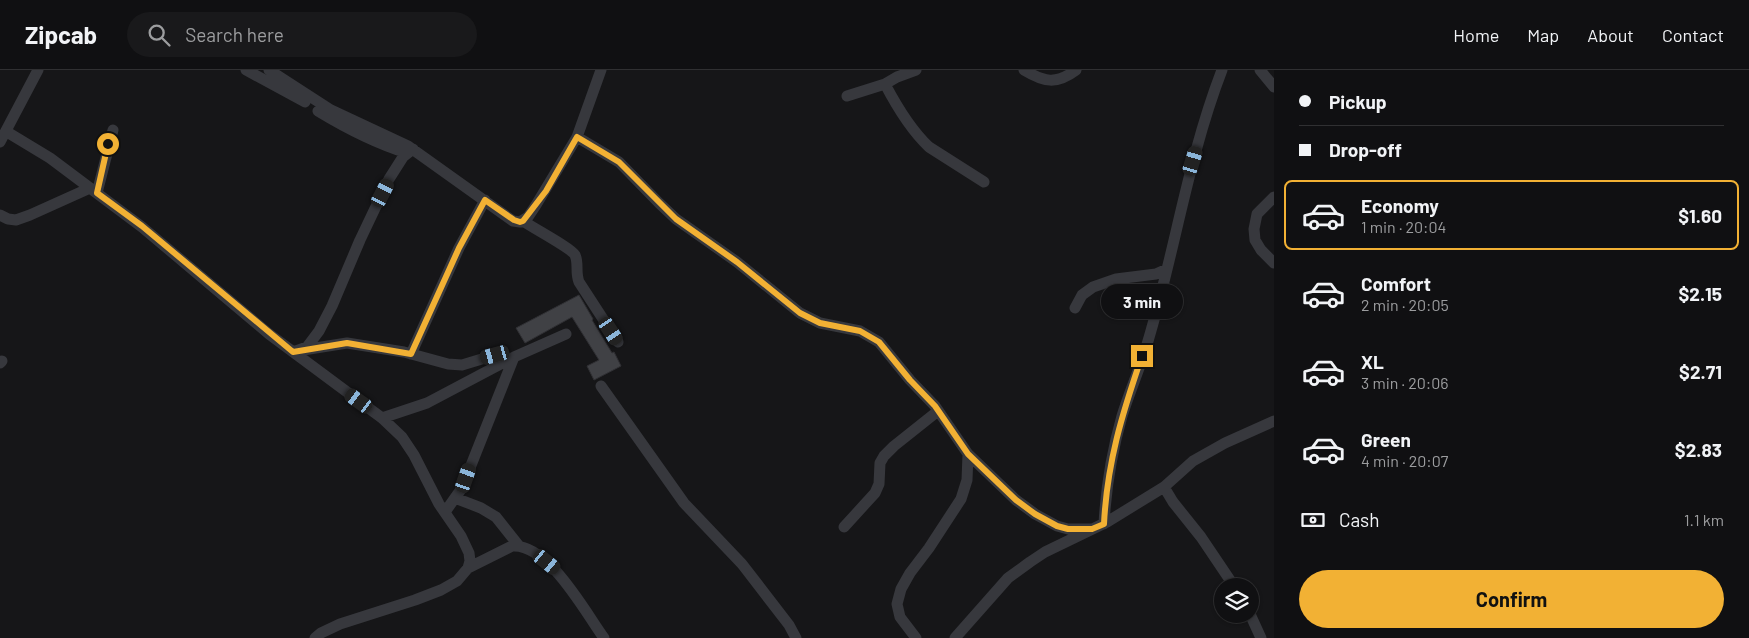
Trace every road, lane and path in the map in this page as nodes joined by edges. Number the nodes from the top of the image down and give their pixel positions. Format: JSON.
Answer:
{"nodes":[{"id":1,"x":38,"y":70,"type":"edge"},
{"id":2,"x":246,"y":70,"type":"edge"},
{"id":3,"x":269,"y":70,"type":"edge"},
{"id":4,"x":601,"y":70,"type":"edge"},
{"id":5,"x":916,"y":70,"type":"edge"},
{"id":6,"x":1024,"y":70,"type":"edge"},
{"id":7,"x":1076,"y":70,"type":"edge"},
{"id":8,"x":1222,"y":70,"type":"edge"},
{"id":9,"x":1260,"y":70,"type":"edge"},
{"id":10,"x":885,"y":84,"type":"junction"},
{"id":11,"x":1274,"y":87,"type":"edge"},
{"id":12,"x":847,"y":96,"type":"dead end"},
{"id":13,"x":113,"y":130,"type":"dead end"},
{"id":14,"x":7,"y":132,"type":"junction"},
{"id":15,"x":577,"y":137,"type":"junction"},
{"id":16,"x":0,"y":142,"type":"edge"},
{"id":17,"x":410,"y":151,"type":"junction"},
{"id":18,"x":984,"y":182,"type":"dead end"},
{"id":19,"x":93,"y":190,"type":"junction"},
{"id":20,"x":1274,"y":197,"type":"edge"},
{"id":21,"x":485,"y":200,"type":"junction"},
{"id":22,"x":0,"y":215,"type":"edge"},
{"id":23,"x":523,"y":221,"type":"junction"},
{"id":24,"x":1274,"y":263,"type":"edge"},
{"id":25,"x":1168,"y":269,"type":"junction"},
{"id":26,"x":1075,"y":308,"type":"dead end"},
{"id":27,"x":566,"y":334,"type":"dead end"},
{"id":28,"x":618,"y":342,"type":"dead end"},
{"id":29,"x":298,"y":351,"type":"junction"},
{"id":30,"x":411,"y":354,"type":"junction"},
{"id":31,"x":511,"y":358,"type":"junction"},
{"id":32,"x":601,"y":386,"type":"dead end"},
{"id":33,"x":938,"y":411,"type":"junction"},
{"id":34,"x":382,"y":418,"type":"junction"},
{"id":35,"x":1274,"y":420,"type":"edge"},
{"id":36,"x":968,"y":454,"type":"junction"},
{"id":37,"x":1164,"y":487,"type":"junction"},
{"id":38,"x":455,"y":498,"type":"junction"},
{"id":39,"x":445,"y":512,"type":"junction"},
{"id":40,"x":1104,"y":524,"type":"junction"},
{"id":41,"x":844,"y":527,"type":"dead end"},
{"id":42,"x":1092,"y":529,"type":"junction"},
{"id":43,"x":519,"y":546,"type":"junction"},
{"id":44,"x":468,"y":568,"type":"junction"},
{"id":45,"x":1229,"y":578,"type":"edge"},
{"id":46,"x":1254,"y":623,"type":"edge"},
{"id":47,"x":913,"y":634,"type":"edge"},
{"id":48,"x":315,"y":638,"type":"edge"},
{"id":49,"x":604,"y":638,"type":"edge"},
{"id":50,"x":796,"y":638,"type":"edge"},
{"id":51,"x":900,"y":638,"type":"edge"},
{"id":52,"x":955,"y":638,"type":"edge"},
{"id":53,"x":1261,"y":638,"type":"edge"}],
"edges":[{"from":1,"to":14,"type":"street"},
{"from":2,"to":17,"type":"street"},
{"from":3,"to":17,"type":"street"},
{"from":4,"to":15,"type":"street"},
{"from":5,"to":10,"type":"street"},
{"from":6,"to":7,"type":"street"},
{"from":8,"to":25,"type":"street"},
{"from":9,"to":11,"type":"street"},
{"from":10,"to":12,"type":"street"},
{"from":10,"to":18,"type":"street"},
{"from":13,"to":19,"type":"street"},
{"from":14,"to":16,"type":"street"},
{"from":14,"to":19,"type":"street"},
{"from":15,"to":23,"type":"street"},
{"from":15,"to":33,"type":"street"},
{"from":17,"to":21,"type":"street"},
{"from":17,"to":29,"type":"street"},
{"from":19,"to":22,"type":"street"},
{"from":19,"to":29,"type":"street"},
{"from":20,"to":24,"type":"street"},
{"from":21,"to":23,"type":"street"},
{"from":21,"to":30,"type":"street"},
{"from":23,"to":28,"type":"street"},
{"from":25,"to":26,"type":"street"},
{"from":25,"to":40,"type":"street"},
{"from":27,"to":31,"type":"street"},
{"from":29,"to":30,"type":"street"},
{"from":29,"to":34,"type":"street"},
{"from":30,"to":31,"type":"street"},
{"from":31,"to":34,"type":"street"},
{"from":31,"to":38,"type":"street"},
{"from":32,"to":50,"type":"street"},
{"from":33,"to":36,"type":"street"},
{"from":33,"to":41,"type":"street"},
{"from":34,"to":39,"type":"street"},
{"from":35,"to":37,"type":"street"},
{"from":36,"to":42,"type":"street"},
{"from":36,"to":47,"type":"street"},
{"from":37,"to":40,"type":"street"},
{"from":37,"to":45,"type":"street"},
{"from":38,"to":39,"type":"street"},
{"from":38,"to":43,"type":"street"},
{"from":39,"to":44,"type":"street"},
{"from":40,"to":42,"type":"street"},
{"from":42,"to":52,"type":"street"},
{"from":43,"to":44,"type":"street"},
{"from":43,"to":49,"type":"street"},
{"from":44,"to":48,"type":"street"},
{"from":46,"to":53,"type":"street"},
{"from":47,"to":51,"type":"street"}]}
